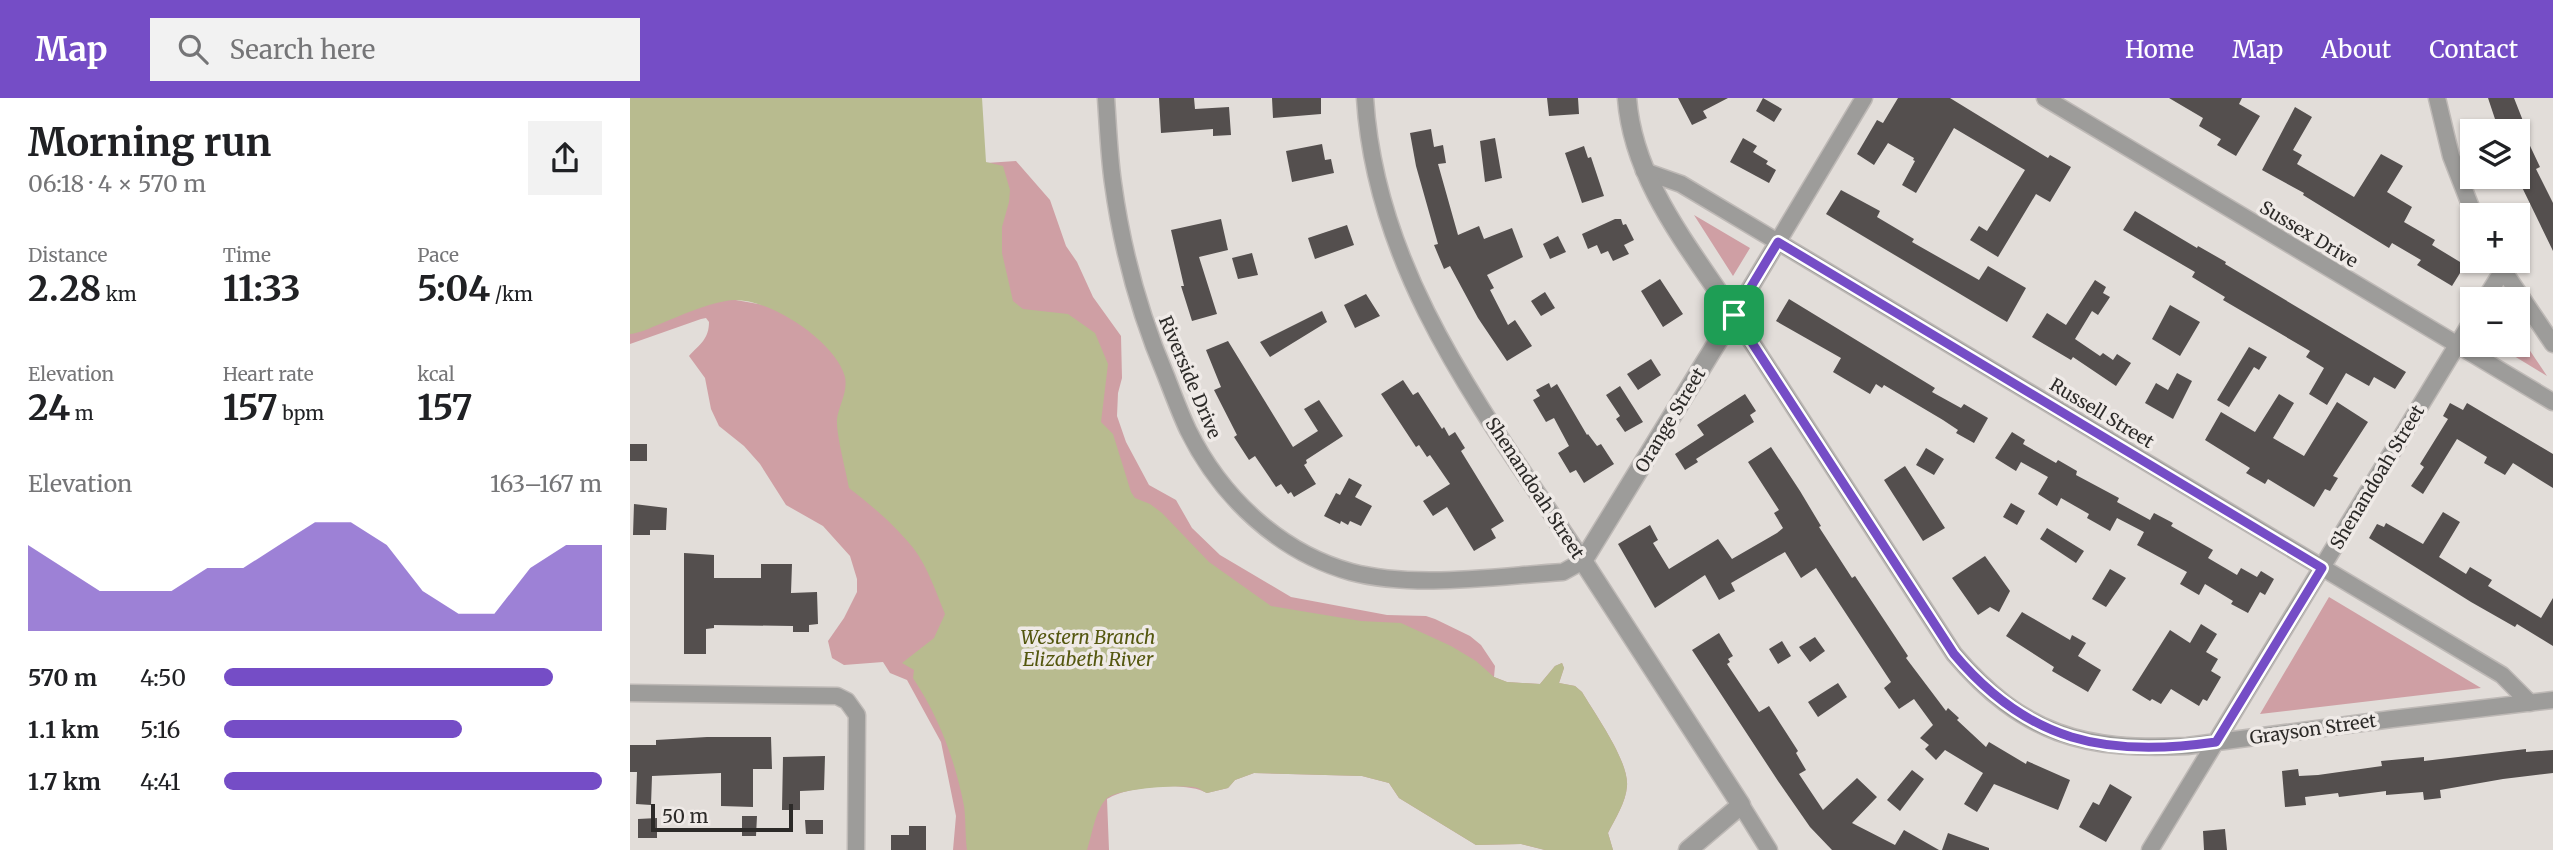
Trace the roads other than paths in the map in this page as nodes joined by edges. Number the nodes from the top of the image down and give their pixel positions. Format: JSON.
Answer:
{"nodes":[{"id":1,"x":1106,"y":98,"type":"edge"},
{"id":2,"x":1365,"y":98,"type":"edge"},
{"id":3,"x":1627,"y":98,"type":"edge"},
{"id":4,"x":1864,"y":98,"type":"edge"},
{"id":5,"x":2045,"y":98,"type":"edge"},
{"id":6,"x":2437,"y":98,"type":"edge"},
{"id":7,"x":1644,"y":171,"type":"junction"},
{"id":8,"x":2469,"y":203,"type":"edge"},
{"id":9,"x":1778,"y":242,"type":"junction"},
{"id":10,"x":2505,"y":273,"type":"edge"},
{"id":11,"x":1734,"y":315,"type":"junction"},
{"id":12,"x":2460,"y":340,"type":"edge"},
{"id":13,"x":2553,"y":344,"type":"edge"},
{"id":14,"x":2457,"y":345,"type":"junction"},
{"id":15,"x":2553,"y":401,"type":"edge"},
{"id":16,"x":1583,"y":561,"type":"junction"},
{"id":17,"x":2322,"y":568,"type":"junction"},
{"id":18,"x":630,"y":693,"type":"edge"},
{"id":19,"x":2553,"y":700,"type":"edge"},
{"id":20,"x":2530,"y":703,"type":"junction"},
{"id":21,"x":2216,"y":742,"type":"junction"},
{"id":22,"x":1741,"y":805,"type":"junction"},
{"id":23,"x":856,"y":850,"type":"edge"},
{"id":24,"x":1688,"y":850,"type":"edge"},
{"id":25,"x":1769,"y":850,"type":"edge"},
{"id":26,"x":2150,"y":850,"type":"edge"}],
"edges":[{"from":1,"to":16,"type":"street","name":"Riverside Drive"},
{"from":2,"to":16,"type":"street","name":"Shenandoah Street"},
{"from":3,"to":7,"type":"street","name":"Grayson Street"},
{"from":4,"to":9,"type":"street","name":"Orange Street"},
{"from":5,"to":14,"type":"street","name":"Sussex Drive"},
{"from":6,"to":8,"type":"street"},
{"from":7,"to":9,"type":"street","name":"Russell Street"},
{"from":7,"to":11,"type":"street","name":"Grayson Street"},
{"from":9,"to":11,"type":"street","name":"Orange Street"},
{"from":9,"to":17,"type":"street","name":"Russell Street"},
{"from":10,"to":13,"type":"street"},
{"from":11,"to":16,"type":"street","name":"Orange Street"},
{"from":11,"to":21,"type":"street","name":"Grayson Street"},
{"from":12,"to":14,"type":"street","name":"Shenandoah Street"},
{"from":14,"to":15,"type":"street","name":"Sussex Drive"},
{"from":14,"to":17,"type":"street","name":"Shenandoah Street"},
{"from":16,"to":22,"type":"street","name":"Shenandoah Street"},
{"from":17,"to":20,"type":"street","name":"Russell Street"},
{"from":17,"to":21,"type":"street","name":"Shenandoah Street"},
{"from":18,"to":23,"type":"street"},
{"from":19,"to":20,"type":"street","name":"Grayson Street"},
{"from":20,"to":21,"type":"street","name":"Grayson Street"},
{"from":21,"to":26,"type":"street","name":"Shenandoah Street"},
{"from":22,"to":24,"type":"street"},
{"from":22,"to":25,"type":"street","name":"Shenandoah Street"}]}
